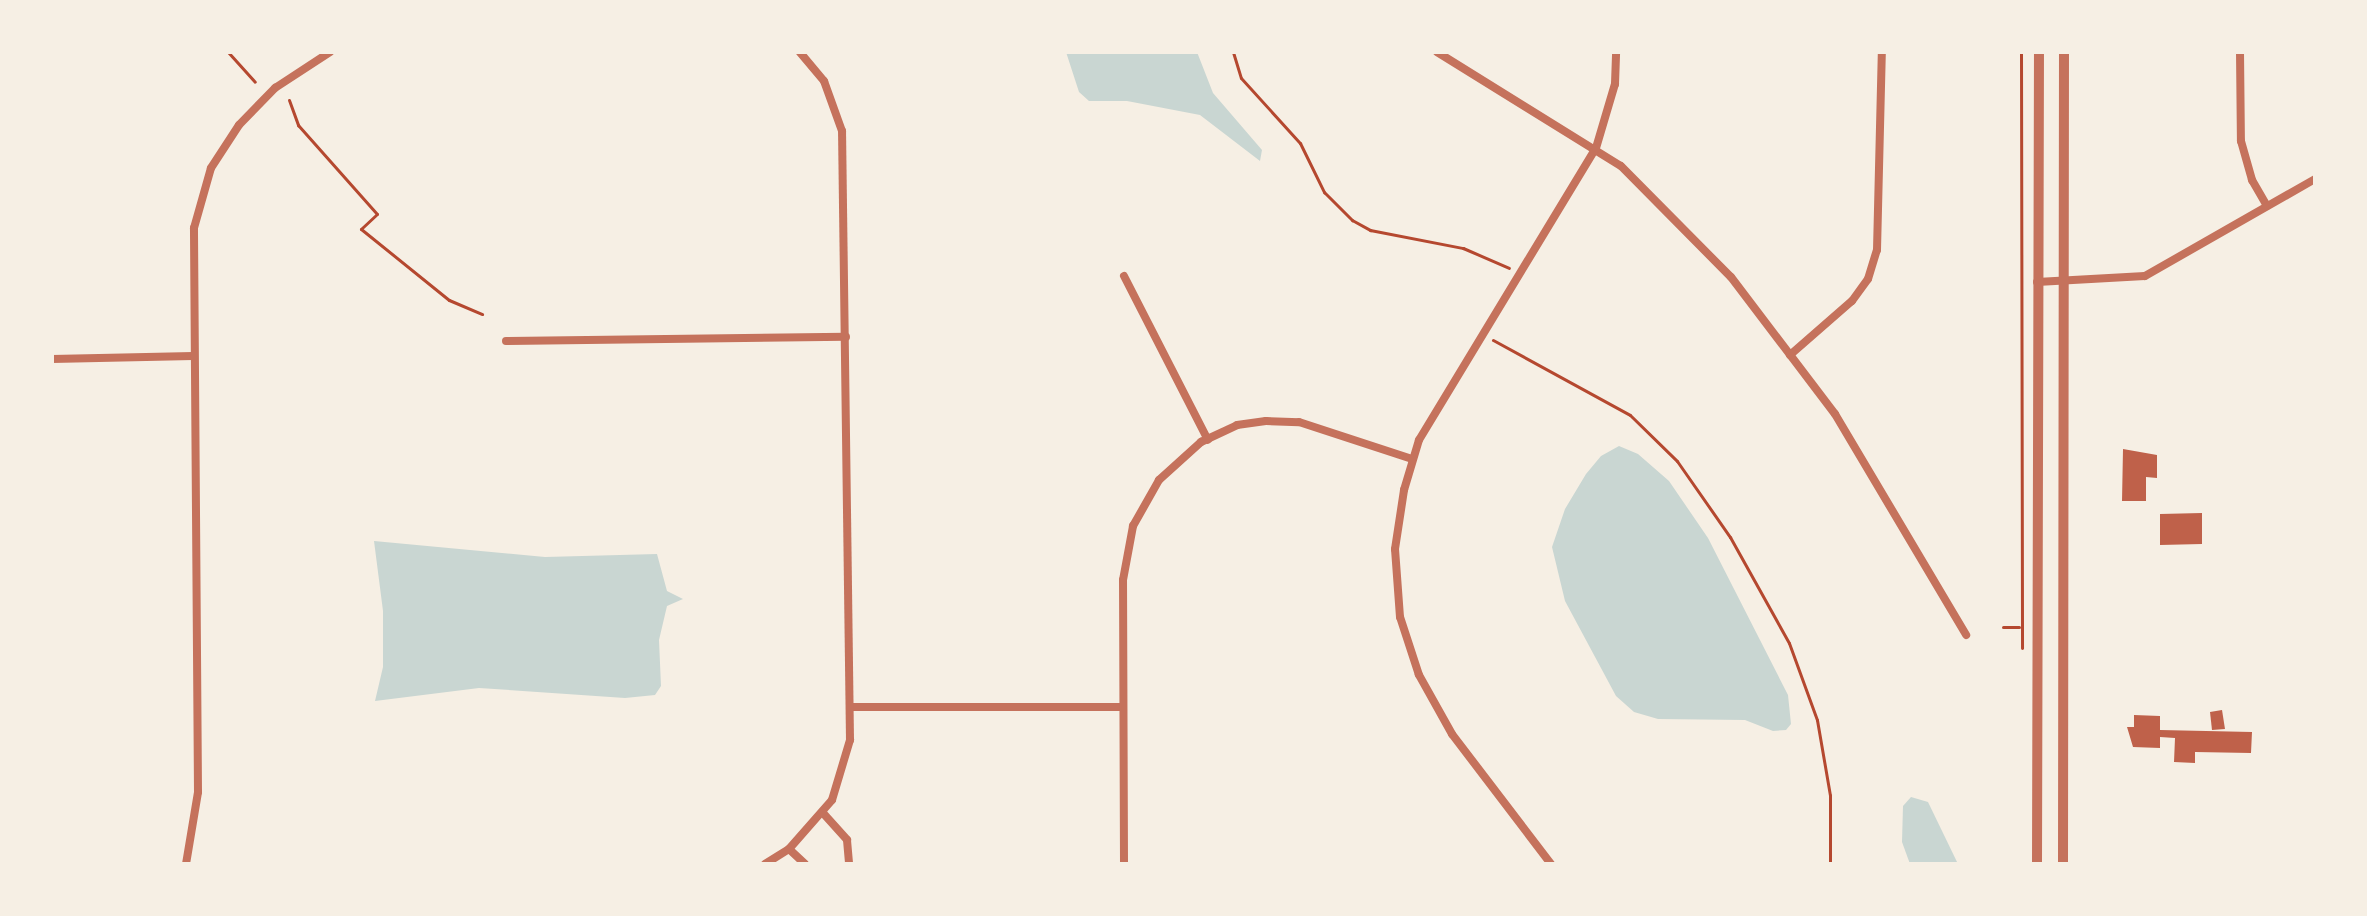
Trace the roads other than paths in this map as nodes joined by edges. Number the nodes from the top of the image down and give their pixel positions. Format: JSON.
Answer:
{"nodes":[{"id":1,"x":330,"y":52,"type":"edge"},
{"id":2,"x":1437,"y":52,"type":"edge"},
{"id":3,"x":1616,"y":52,"type":"edge"},
{"id":4,"x":1882,"y":52,"type":"edge"},
{"id":5,"x":2039,"y":52,"type":"edge"},
{"id":6,"x":2064,"y":52,"type":"edge"},
{"id":7,"x":2240,"y":52,"type":"edge"},
{"id":8,"x":807,"y":54,"type":"edge"},
{"id":9,"x":1596,"y":148,"type":"junction"},
{"id":10,"x":2315,"y":179,"type":"edge"},
{"id":11,"x":2267,"y":206,"type":"junction"},
{"id":12,"x":1124,"y":276,"type":"dead end"},
{"id":13,"x":2037,"y":282,"type":"junction"},
{"id":14,"x":2064,"y":283,"type":"junction"},
{"id":15,"x":846,"y":337,"type":"junction"},
{"id":16,"x":506,"y":341,"type":"dead end"},
{"id":17,"x":1790,"y":355,"type":"junction"},
{"id":18,"x":193,"y":356,"type":"junction"},
{"id":19,"x":52,"y":359,"type":"edge"},
{"id":20,"x":1208,"y":440,"type":"junction"},
{"id":21,"x":1412,"y":459,"type":"junction"},
{"id":22,"x":1966,"y":635,"type":"dead end"},
{"id":23,"x":851,"y":707,"type":"junction"},
{"id":24,"x":1123,"y":707,"type":"junction"},
{"id":25,"x":823,"y":813,"type":"junction"},
{"id":26,"x":789,"y":849,"type":"junction"},
{"id":27,"x":186,"y":864,"type":"edge"},
{"id":28,"x":765,"y":864,"type":"edge"},
{"id":29,"x":805,"y":864,"type":"edge"},
{"id":30,"x":849,"y":864,"type":"edge"},
{"id":31,"x":1124,"y":864,"type":"edge"},
{"id":32,"x":1551,"y":864,"type":"edge"},
{"id":33,"x":2037,"y":864,"type":"edge"},
{"id":34,"x":2063,"y":864,"type":"edge"}],
"edges":[{"from":1,"to":18,"type":"street"},
{"from":2,"to":9,"type":"street"},
{"from":3,"to":9,"type":"street"},
{"from":4,"to":17,"type":"street"},
{"from":5,"to":13,"type":"street"},
{"from":6,"to":14,"type":"street"},
{"from":7,"to":11,"type":"street"},
{"from":8,"to":15,"type":"street"},
{"from":9,"to":17,"type":"street"},
{"from":9,"to":21,"type":"street"},
{"from":10,"to":11,"type":"street"},
{"from":11,"to":14,"type":"street"},
{"from":12,"to":20,"type":"street"},
{"from":13,"to":14,"type":"street"},
{"from":13,"to":33,"type":"street"},
{"from":14,"to":34,"type":"street"},
{"from":15,"to":16,"type":"street"},
{"from":15,"to":23,"type":"street"},
{"from":17,"to":22,"type":"street"},
{"from":18,"to":19,"type":"street"},
{"from":18,"to":27,"type":"street"},
{"from":20,"to":21,"type":"street"},
{"from":20,"to":24,"type":"street"},
{"from":21,"to":32,"type":"street"},
{"from":23,"to":24,"type":"street"},
{"from":23,"to":25,"type":"street"},
{"from":24,"to":31,"type":"street"},
{"from":25,"to":26,"type":"street"},
{"from":25,"to":30,"type":"street"},
{"from":26,"to":28,"type":"street"},
{"from":26,"to":29,"type":"street"}]}
